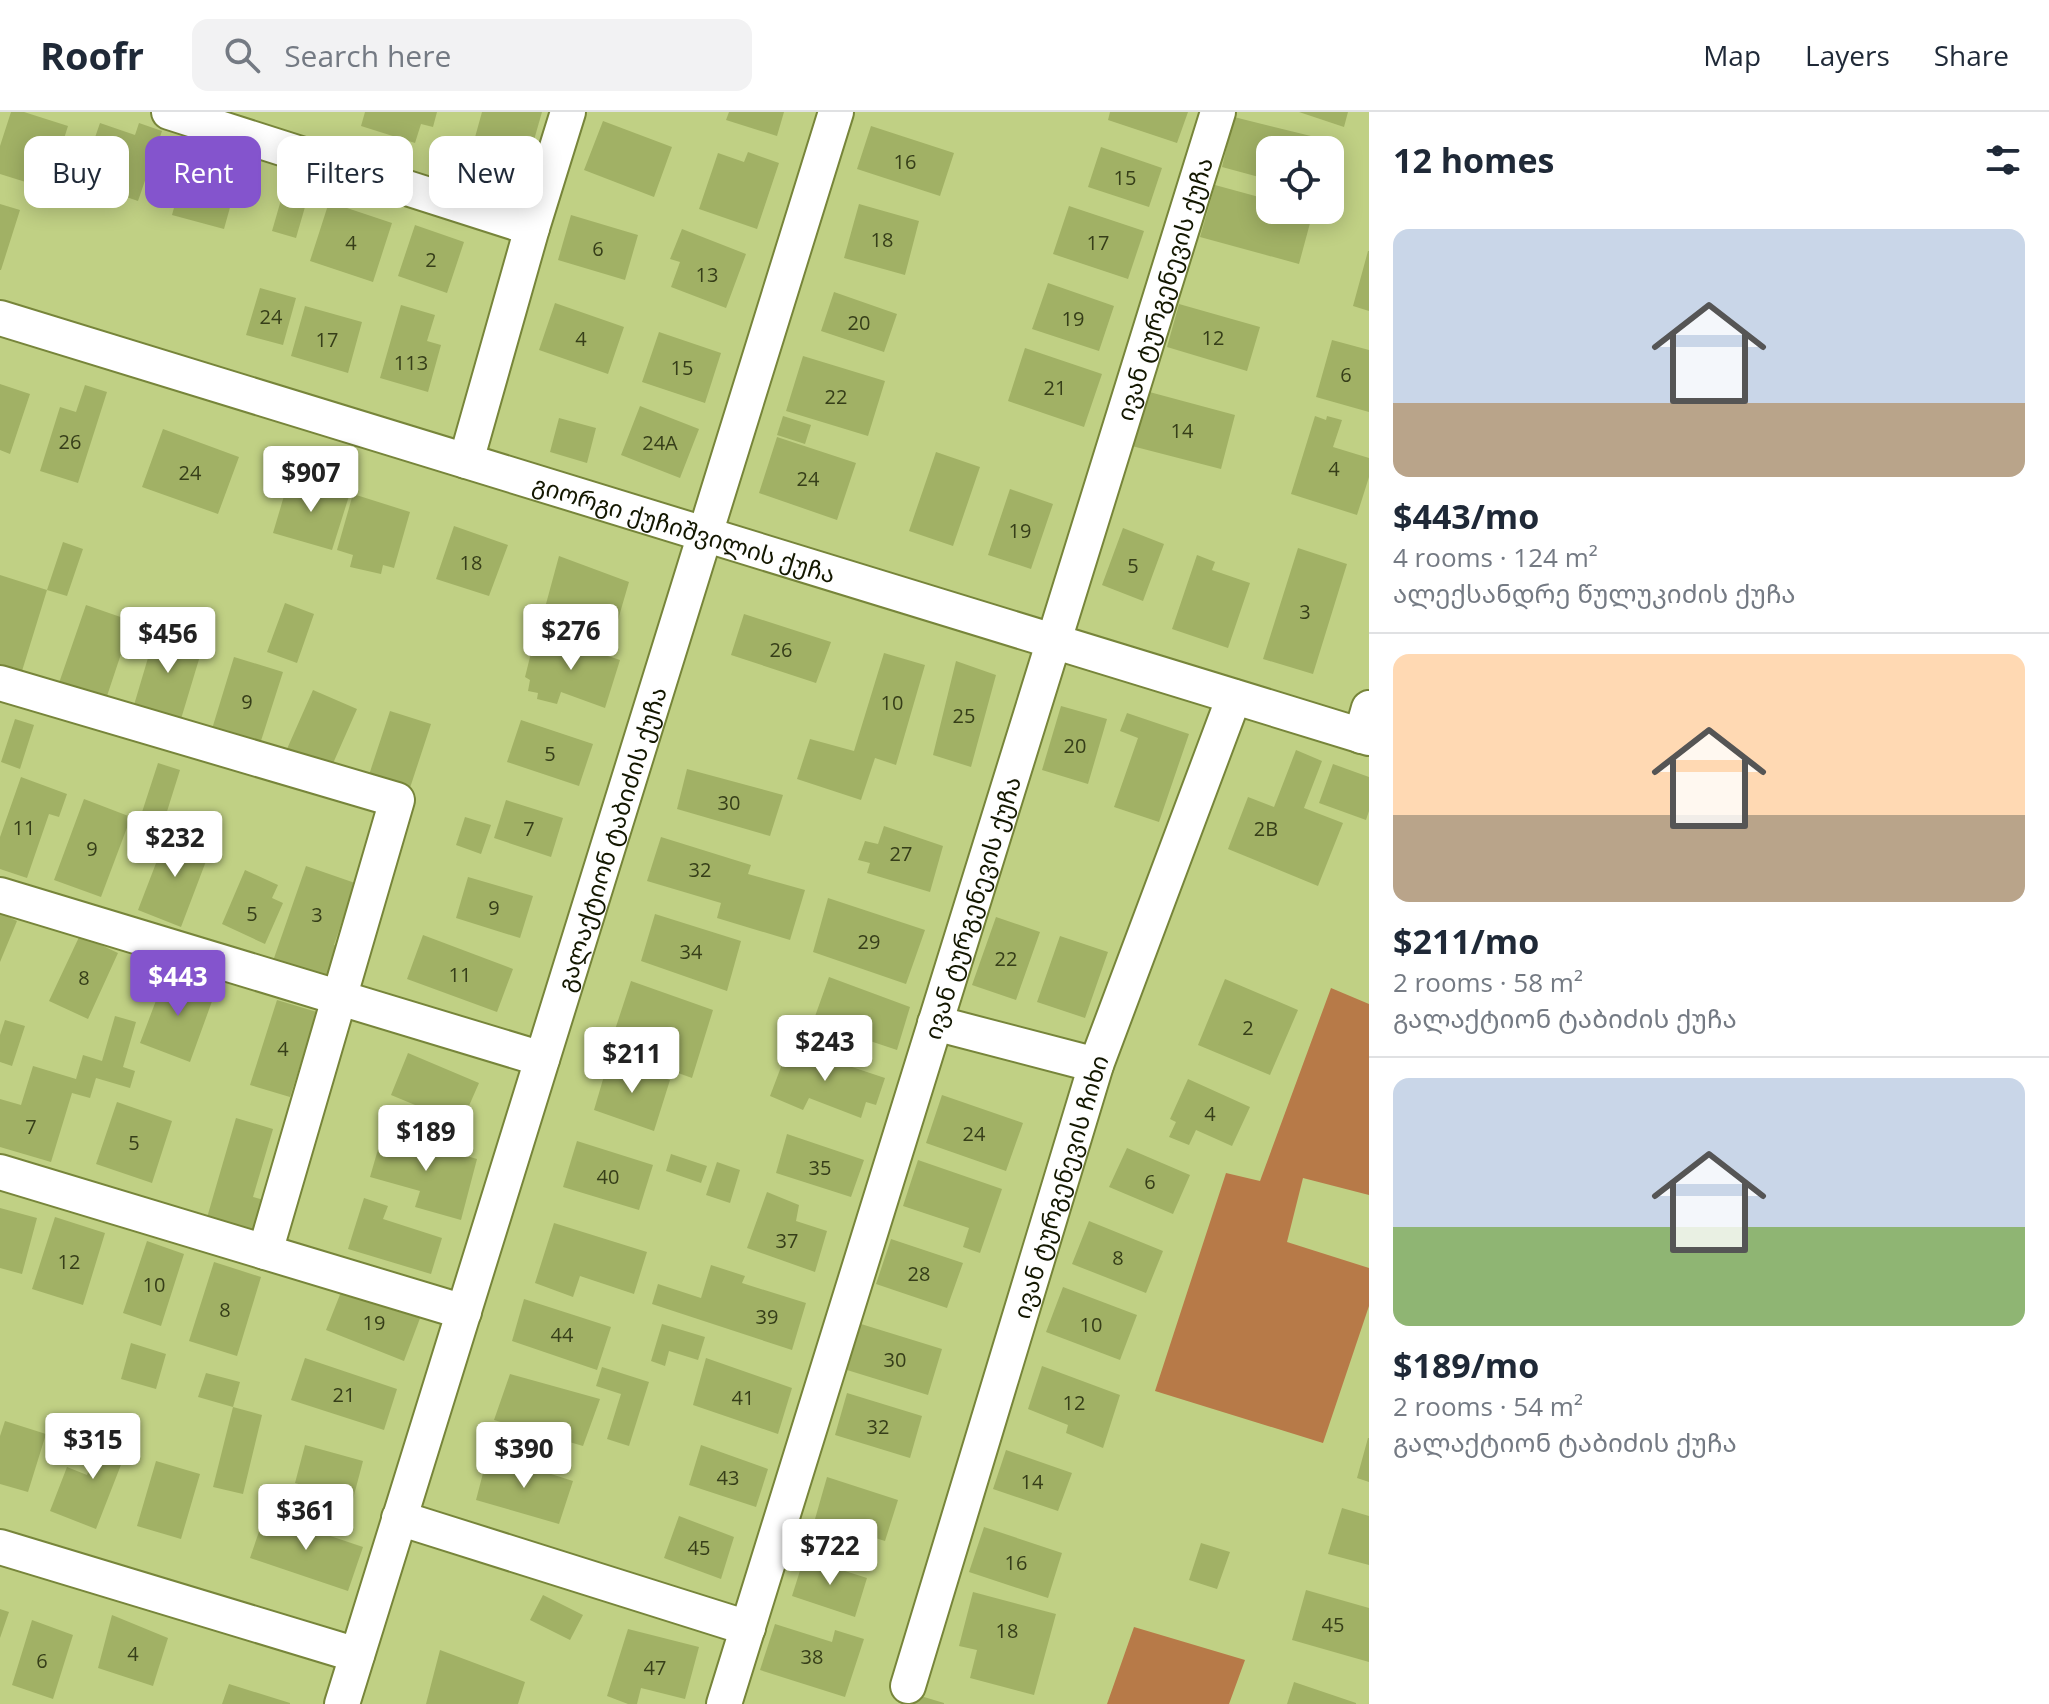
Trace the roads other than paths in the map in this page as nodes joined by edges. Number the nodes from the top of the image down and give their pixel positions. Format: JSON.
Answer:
{"nodes":[{"id":1,"x":169,"y":112,"type":"edge"},
{"id":2,"x":568,"y":112,"type":"edge"},
{"id":3,"x":836,"y":112,"type":"edge"},
{"id":4,"x":1218,"y":112,"type":"edge"},
{"id":5,"x":532,"y":228,"type":"junction"},
{"id":6,"x":0,"y":318,"type":"edge"},
{"id":7,"x":466,"y":461,"type":"junction"},
{"id":8,"x":705,"y":534,"type":"junction"},
{"id":9,"x":1054,"y":642,"type":"junction"},
{"id":10,"x":0,"y":683,"type":"edge"},
{"id":11,"x":1234,"y":697,"type":"junction"},
{"id":12,"x":1366,"y":727,"type":"edge"},
{"id":13,"x":0,"y":895,"type":"edge"},
{"id":14,"x":339,"y":998,"type":"junction"},
{"id":15,"x":935,"y":1023,"type":"junction"},
{"id":16,"x":542,"y":1059,"type":"junction"},
{"id":17,"x":1096,"y":1065,"type":"junction"},
{"id":18,"x":0,"y":1172,"type":"edge"},
{"id":19,"x":265,"y":1252,"type":"junction"},
{"id":20,"x":464,"y":1312,"type":"junction"},
{"id":21,"x":399,"y":1518,"type":"junction"},
{"id":22,"x":0,"y":1547,"type":"edge"},
{"id":23,"x":748,"y":1628,"type":"junction"},
{"id":24,"x":357,"y":1655,"type":"junction"},
{"id":25,"x":908,"y":1686,"type":"dead end"},
{"id":26,"x":342,"y":1704,"type":"edge"},
{"id":27,"x":724,"y":1704,"type":"edge"}],
"edges":[{"from":1,"to":5,"type":"street"},
{"from":2,"to":5,"type":"street"},
{"from":3,"to":8,"type":"street","name":"გალაქტიონ ტაბიძის ქუჩა"},
{"from":4,"to":9,"type":"street","name":"ივან ტურგენევის ქუჩა"},
{"from":5,"to":7,"type":"street"},
{"from":6,"to":7,"type":"street","name":"გიორგი ქუჩიშვილის ქუჩა"},
{"from":7,"to":8,"type":"street","name":"გიორგი ქუჩიშვილის ქუჩა"},
{"from":8,"to":9,"type":"street","name":"გიორგი ქუჩიშვილის ქუჩა"},
{"from":8,"to":16,"type":"street","name":"გალაქტიონ ტაბიძის ქუჩა"},
{"from":9,"to":11,"type":"street","name":"გიორგი ქუჩიშვილის ქუჩა"},
{"from":9,"to":15,"type":"street","name":"ივან ტურგენევის ქუჩა"},
{"from":10,"to":14,"type":"street"},
{"from":11,"to":12,"type":"street","name":"გიორგი ქუჩიშვილის ქუჩა"},
{"from":11,"to":17,"type":"street","name":"ივან ტურგენევის ჩიხი"},
{"from":13,"to":14,"type":"street"},
{"from":14,"to":16,"type":"street"},
{"from":14,"to":19,"type":"street"},
{"from":15,"to":17,"type":"street"},
{"from":15,"to":23,"type":"street","name":"ივან ტურგენევის ქუჩა"},
{"from":16,"to":20,"type":"street","name":"გალაქტიონ ტაბიძის ქუჩა"},
{"from":17,"to":25,"type":"street","name":"ივან ტურგენევის ჩიხი"},
{"from":18,"to":19,"type":"street"},
{"from":19,"to":20,"type":"street"},
{"from":20,"to":21,"type":"street","name":"გალაქტიონ ტაბიძის ქუჩა"},
{"from":21,"to":23,"type":"street"},
{"from":21,"to":24,"type":"street","name":"გალაქტიონ ტაბიძის ქუჩა"},
{"from":22,"to":24,"type":"street"},
{"from":23,"to":27,"type":"street","name":"ივან ტურგენევის ქუჩა"},
{"from":24,"to":26,"type":"street","name":"გალაქტიონ ტაბიძის ქუჩა"}]}
